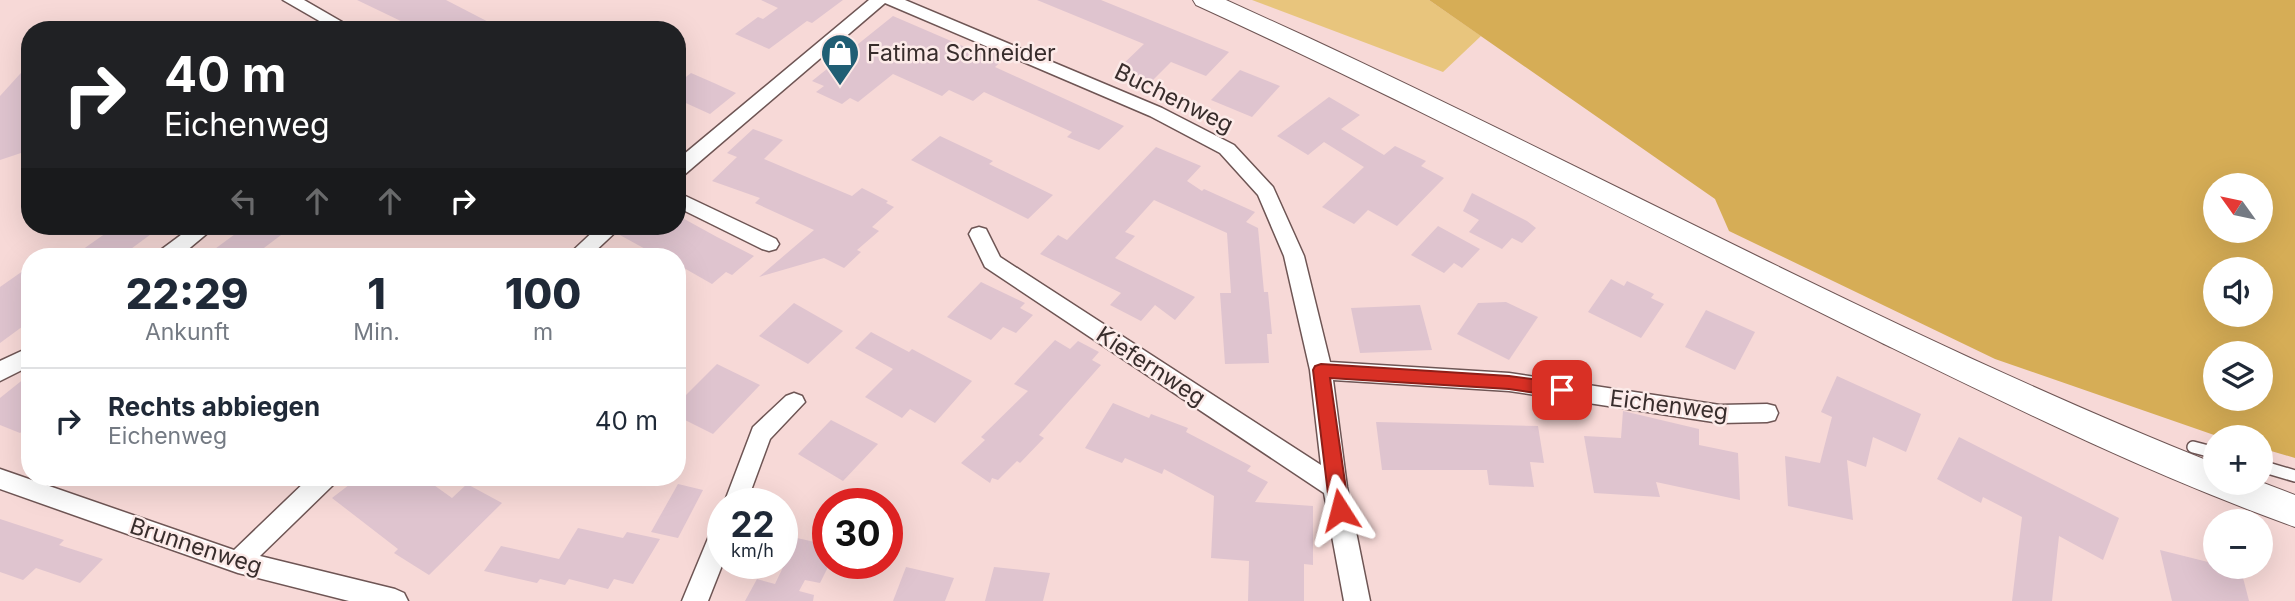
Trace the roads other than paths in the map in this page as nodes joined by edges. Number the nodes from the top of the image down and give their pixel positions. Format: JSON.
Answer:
{"nodes":[{"id":1,"x":291,"y":0,"type":"edge"},
{"id":2,"x":879,"y":0,"type":"edge"},
{"id":3,"x":891,"y":0,"type":"edge"},
{"id":4,"x":1205,"y":0,"type":"edge"},
{"id":5,"x":331,"y":21,"type":"edge"},
{"id":6,"x":686,"y":162,"type":"edge"},
{"id":7,"x":686,"y":203,"type":"edge"},
{"id":8,"x":979,"y":234,"type":"dead end"},
{"id":9,"x":194,"y":235,"type":"edge"},
{"id":10,"x":602,"y":235,"type":"edge"},
{"id":11,"x":769,"y":244,"type":"dead end"},
{"id":12,"x":177,"y":248,"type":"edge"},
{"id":13,"x":586,"y":248,"type":"edge"},
{"id":14,"x":21,"y":360,"type":"edge"},
{"id":15,"x":1321,"y":370,"type":"junction"},
{"id":16,"x":0,"y":372,"type":"edge"},
{"id":17,"x":794,"y":402,"type":"dead end"},
{"id":18,"x":1767,"y":413,"type":"dead end"},
{"id":19,"x":2193,"y":447,"type":"dead end"},
{"id":20,"x":2203,"y":450,"type":"edge"},
{"id":21,"x":2273,"y":470,"type":"edge"},
{"id":22,"x":2203,"y":474,"type":"edge"},
{"id":23,"x":2295,"y":476,"type":"edge"},
{"id":24,"x":0,"y":479,"type":"edge"},
{"id":25,"x":317,"y":486,"type":"edge"},
{"id":26,"x":1335,"y":487,"type":"junction"},
{"id":27,"x":740,"y":488,"type":"edge"},
{"id":28,"x":2254,"y":495,"type":"edge"},
{"id":29,"x":2295,"y":511,"type":"edge"},
{"id":30,"x":238,"y":562,"type":"junction"},
{"id":31,"x":707,"y":571,"type":"edge"},
{"id":32,"x":395,"y":601,"type":"edge"},
{"id":33,"x":695,"y":601,"type":"edge"},
{"id":34,"x":1357,"y":601,"type":"edge"}],
"edges":[{"from":1,"to":5,"type":"street"},
{"from":2,"to":6,"type":"street"},
{"from":3,"to":15,"type":"street","name":"Buchenweg"},
{"from":4,"to":22,"type":"main road"},
{"from":7,"to":11,"type":"street"},
{"from":8,"to":26,"type":"street","name":"Kiefernweg"},
{"from":9,"to":12,"type":"street"},
{"from":10,"to":13,"type":"street"},
{"from":14,"to":16,"type":"street"},
{"from":15,"to":18,"type":"street","name":"Eichenweg"},
{"from":15,"to":26,"type":"street","name":"Buchenweg"},
{"from":17,"to":27,"type":"street"},
{"from":19,"to":20,"type":"lane"},
{"from":21,"to":23,"type":"lane"},
{"from":24,"to":30,"type":"street","name":"Brunnenweg"},
{"from":25,"to":30,"type":"street"},
{"from":26,"to":34,"type":"street","name":"Buchenweg"},
{"from":28,"to":29,"type":"main road"},
{"from":30,"to":32,"type":"street","name":"Brunnenweg"},
{"from":31,"to":33,"type":"street"}]}
